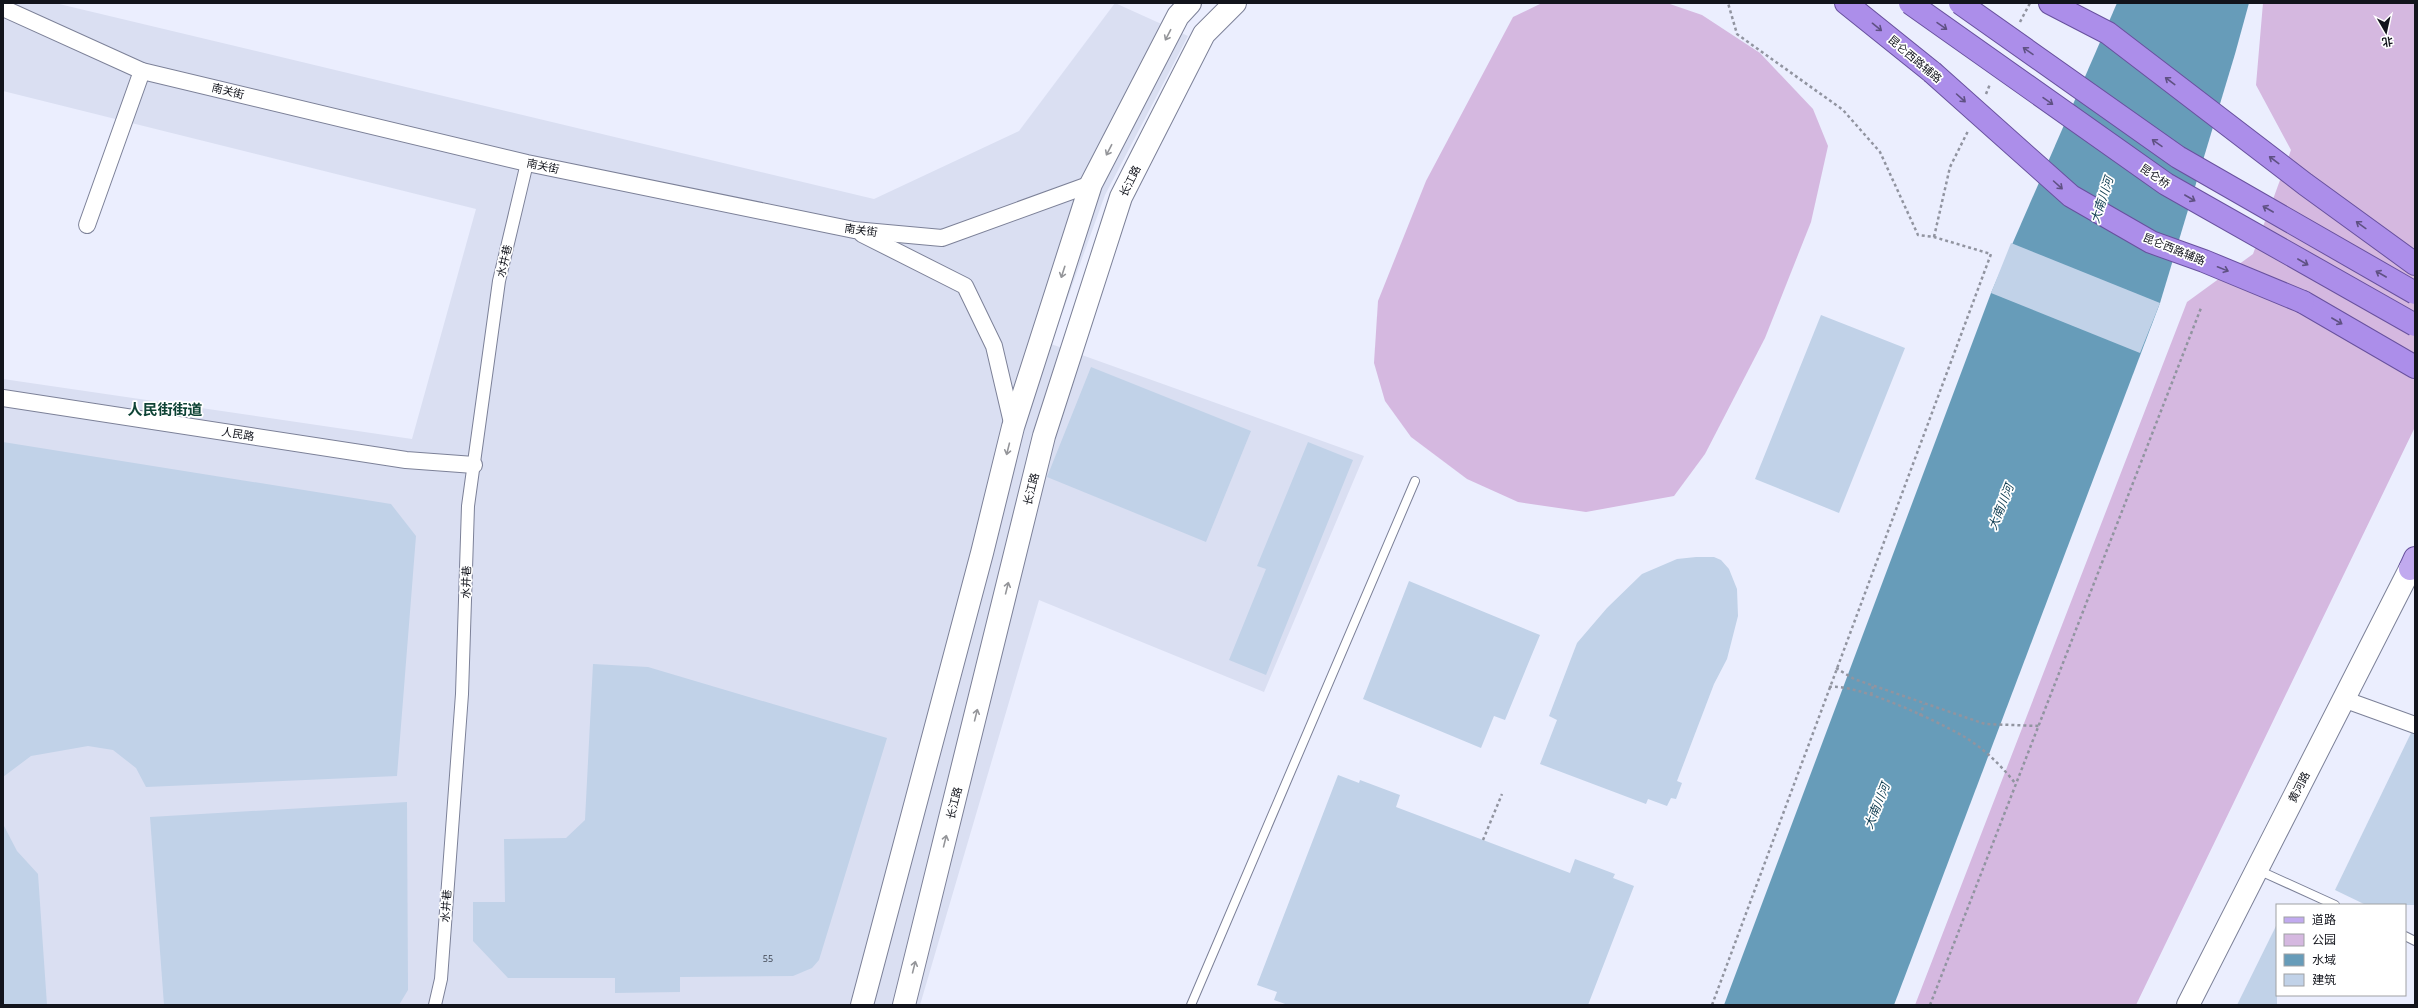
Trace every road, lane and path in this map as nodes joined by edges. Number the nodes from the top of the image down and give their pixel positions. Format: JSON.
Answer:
{"nodes":[{"id":1,"x":1190,"y":3,"type":"edge"},
{"id":2,"x":1235,"y":3,"type":"edge"},
{"id":3,"x":1728,"y":3,"type":"edge"},
{"id":4,"x":1846,"y":3,"type":"edge"},
{"id":5,"x":1910,"y":3,"type":"edge"},
{"id":6,"x":1960,"y":3,"type":"edge"},
{"id":7,"x":2050,"y":3,"type":"edge"},
{"id":8,"x":3,"y":8,"type":"edge"},
{"id":9,"x":142,"y":71,"type":"junction"},
{"id":10,"x":527,"y":163,"type":"junction"},
{"id":11,"x":1091,"y":184,"type":"junction"},
{"id":12,"x":87,"y":225,"type":"dead end"},
{"id":13,"x":854,"y":230,"type":"junction"},
{"id":14,"x":2415,"y":264,"type":"edge"},
{"id":15,"x":2415,"y":293,"type":"edge"},
{"id":16,"x":2201,"y":308,"type":"dead end"},
{"id":17,"x":2415,"y":325,"type":"edge"},
{"id":18,"x":2415,"y":367,"type":"edge"},
{"id":19,"x":3,"y":398,"type":"edge"},
{"id":20,"x":1013,"y":427,"type":"junction"},
{"id":21,"x":474,"y":465,"type":"junction"},
{"id":22,"x":1415,"y":481,"type":"dead end"},
{"id":23,"x":2413,"y":564,"type":"edge"},
{"id":24,"x":1836,"y":668,"type":"junction"},
{"id":25,"x":1874,"y":686,"type":"junction"},
{"id":26,"x":1829,"y":688,"type":"junction"},
{"id":27,"x":1871,"y":696,"type":"junction"},
{"id":28,"x":2343,"y":699,"type":"junction"},
{"id":29,"x":1924,"y":704,"type":"junction"},
{"id":30,"x":1920,"y":716,"type":"junction"},
{"id":31,"x":2415,"y":725,"type":"edge"},
{"id":32,"x":2039,"y":726,"type":"junction"},
{"id":33,"x":2015,"y":783,"type":"junction"},
{"id":34,"x":1502,"y":794,"type":"dead end"},
{"id":35,"x":1483,"y":840,"type":"dead end"},
{"id":36,"x":2257,"y":870,"type":"junction"},
{"id":37,"x":2333,"y":904,"type":"edge"},
{"id":38,"x":2406,"y":936,"type":"edge"},
{"id":39,"x":2415,"y":941,"type":"edge"},
{"id":40,"x":435,"y":1005,"type":"edge"},
{"id":41,"x":862,"y":1005,"type":"edge"},
{"id":42,"x":904,"y":1005,"type":"edge"},
{"id":43,"x":1191,"y":1005,"type":"edge"},
{"id":44,"x":1712,"y":1005,"type":"edge"},
{"id":45,"x":1930,"y":1005,"type":"edge"},
{"id":46,"x":2188,"y":1005,"type":"edge"}],
"edges":[{"from":1,"to":11,"type":"main road","one_way":true},
{"from":42,"to":2,"type":"main road","name":"长江路","one_way":true},
{"from":3,"to":24,"type":"path"},
{"from":4,"to":18,"type":"highway","name":"昆仑西路辅路","one_way":true,"bridge":true},
{"from":5,"to":17,"type":"highway","name":"昆仑桥","one_way":true,"bridge":true},
{"from":15,"to":6,"type":"highway","one_way":true,"bridge":true},
{"from":14,"to":7,"type":"highway","one_way":true},
{"from":8,"to":9,"type":"street","name":"南关街"},
{"from":9,"to":10,"type":"street","name":"南关街"},
{"from":9,"to":12,"type":"street"},
{"from":10,"to":13,"type":"street","name":"南关街"},
{"from":10,"to":21,"type":"street","name":"水井巷"},
{"from":11,"to":13,"type":"street","name":"南关街"},
{"from":11,"to":20,"type":"main road","one_way":true},
{"from":13,"to":20,"type":"street"},
{"from":16,"to":32,"type":"path"},
{"from":19,"to":21,"type":"street","name":"人民路"},
{"from":20,"to":41,"type":"main road","one_way":true},
{"from":21,"to":40,"type":"street","name":"水井巷"},
{"from":22,"to":43,"type":"lane"},
{"from":23,"to":28,"type":"main road","name":"黄河路"},
{"from":24,"to":25,"type":"path"},
{"from":24,"to":26,"type":"path"},
{"from":25,"to":27,"type":"path"},
{"from":25,"to":29,"type":"path"},
{"from":26,"to":27,"type":"path"},
{"from":26,"to":44,"type":"path"},
{"from":27,"to":30,"type":"path"},
{"from":28,"to":31,"type":"street"},
{"from":28,"to":36,"type":"main road","name":"黄河路"},
{"from":29,"to":30,"type":"path"},
{"from":29,"to":32,"type":"path"},
{"from":30,"to":33,"type":"path"},
{"from":32,"to":33,"type":"path"},
{"from":33,"to":45,"type":"path"},
{"from":34,"to":35,"type":"path"},
{"from":36,"to":37,"type":"lane"},
{"from":36,"to":46,"type":"main road","name":"黄河路"},
{"from":38,"to":39,"type":"lane"}]}
